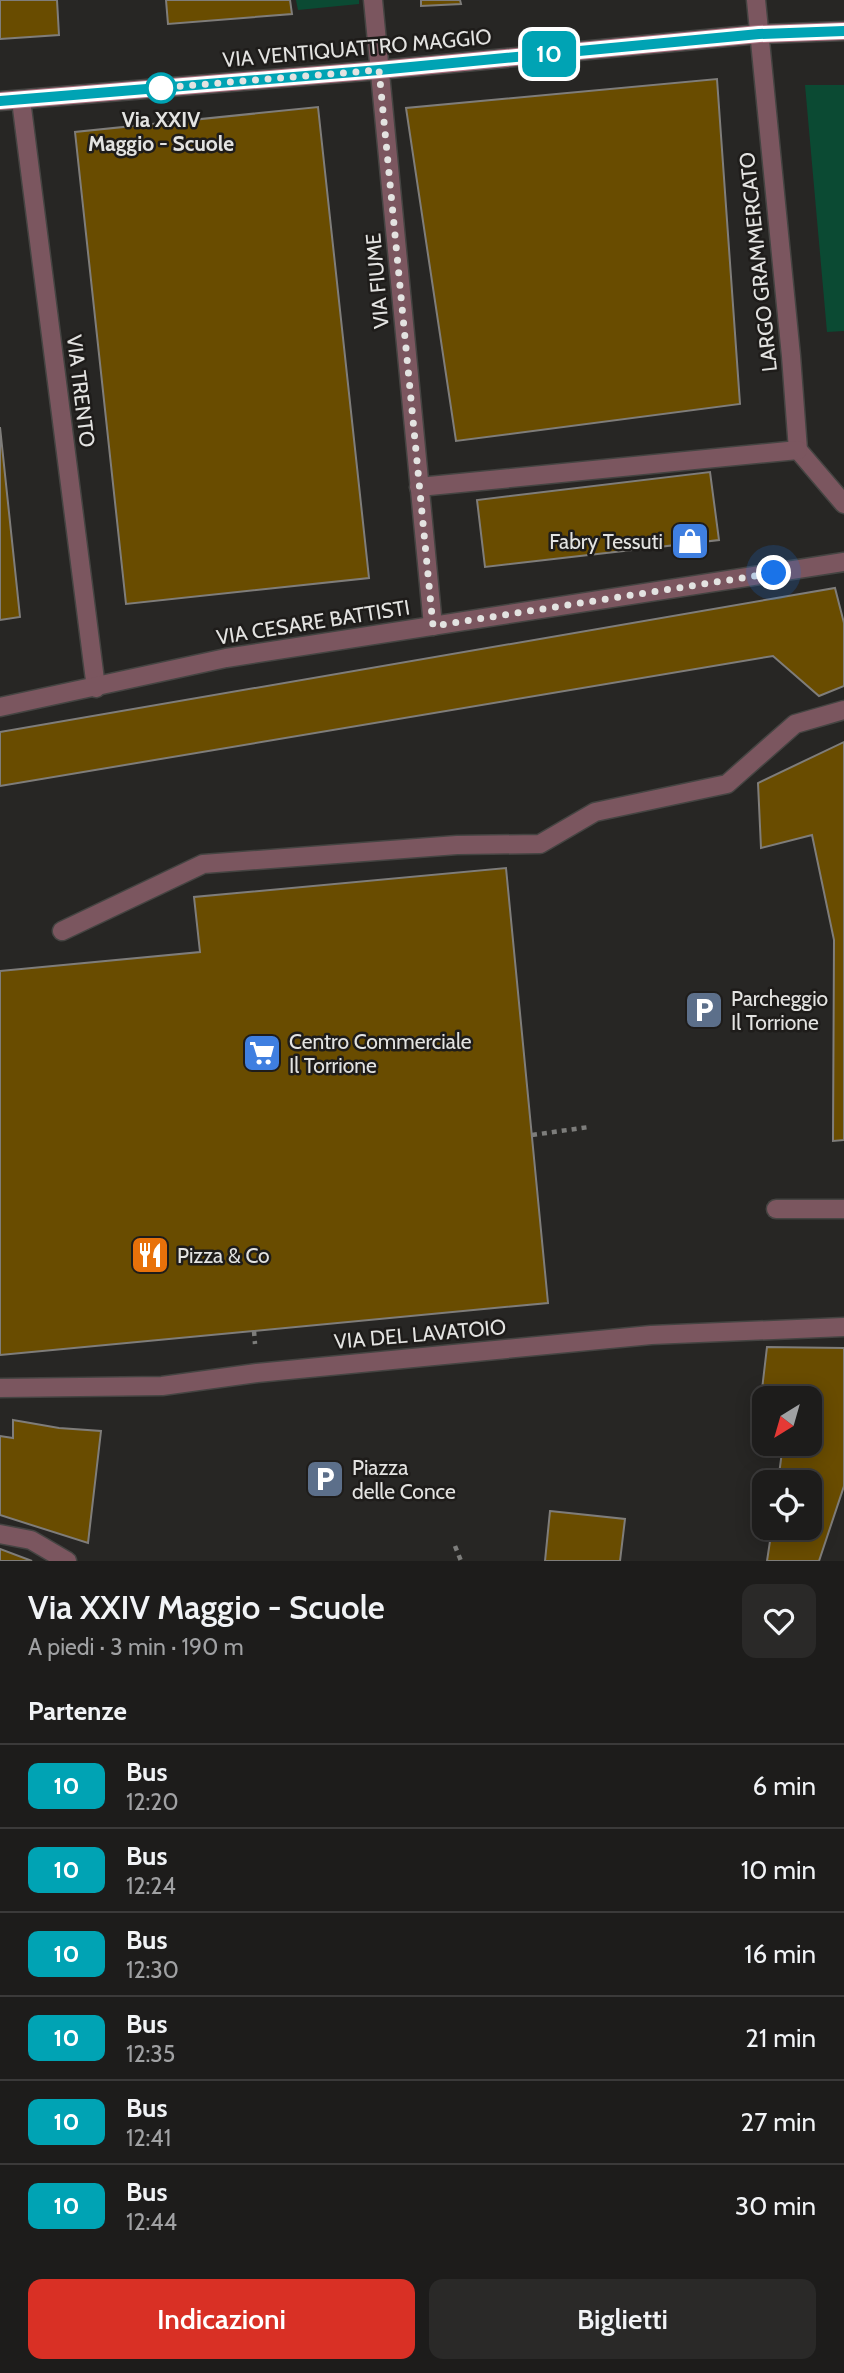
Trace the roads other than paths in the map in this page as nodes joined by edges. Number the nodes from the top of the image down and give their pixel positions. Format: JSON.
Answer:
{"nodes":[{"id":1,"x":373,"y":0,"type":"edge"},
{"id":2,"x":757,"y":0,"type":"edge"},
{"id":3,"x":844,"y":31,"type":"edge"},
{"id":4,"x":759,"y":34,"type":"junction"},
{"id":5,"x":379,"y":70,"type":"junction"},
{"id":6,"x":20,"y":100,"type":"junction"},
{"id":7,"x":0,"y":101,"type":"edge"},
{"id":8,"x":798,"y":450,"type":"junction"},
{"id":9,"x":419,"y":486,"type":"junction"},
{"id":10,"x":844,"y":504,"type":"edge"},
{"id":11,"x":844,"y":562,"type":"edge"},
{"id":12,"x":433,"y":626,"type":"junction"},
{"id":13,"x":96,"y":688,"type":"junction"},
{"id":14,"x":0,"y":707,"type":"edge"},
{"id":15,"x":844,"y":710,"type":"edge"},
{"id":16,"x":62,"y":931,"type":"dead end"},
{"id":17,"x":776,"y":1209,"type":"dead end"},
{"id":18,"x":844,"y":1209,"type":"edge"},
{"id":19,"x":844,"y":1327,"type":"edge"},
{"id":20,"x":0,"y":1388,"type":"edge"},
{"id":21,"x":0,"y":1534,"type":"edge"},
{"id":22,"x":67,"y":1561,"type":"edge"}],
"edges":[{"from":1,"to":5,"type":"street","name":"VIA FIUME"},
{"from":2,"to":4,"type":"street","name":"LARGO GRAMMERCATO"},
{"from":3,"to":4,"type":"main road","name":"VIA VENTIQUATTRO MAGGIO"},
{"from":4,"to":5,"type":"main road","name":"VIA VENTIQUATTRO MAGGIO"},
{"from":4,"to":8,"type":"street","name":"LARGO GRAMMERCATO"},
{"from":5,"to":6,"type":"main road","name":"VIA VENTIQUATTRO MAGGIO"},
{"from":5,"to":9,"type":"street","name":"VIA FIUME"},
{"from":6,"to":7,"type":"main road","name":"VIA VENTIQUATTRO MAGGIO"},
{"from":6,"to":13,"type":"street","name":"VIA TRENTO"},
{"from":8,"to":9,"type":"street"},
{"from":8,"to":10,"type":"street"},
{"from":9,"to":12,"type":"street","name":"VIA FIUME"},
{"from":11,"to":12,"type":"street","name":"VIA CESARE BATTISTI"},
{"from":12,"to":13,"type":"street","name":"VIA CESARE BATTISTI"},
{"from":13,"to":14,"type":"street","name":"VIA CESARE BATTISTI"},
{"from":15,"to":16,"type":"street"},
{"from":17,"to":18,"type":"street"},
{"from":19,"to":20,"type":"street","name":"VIA DEL LAVATOIO"},
{"from":21,"to":22,"type":"street"}]}
